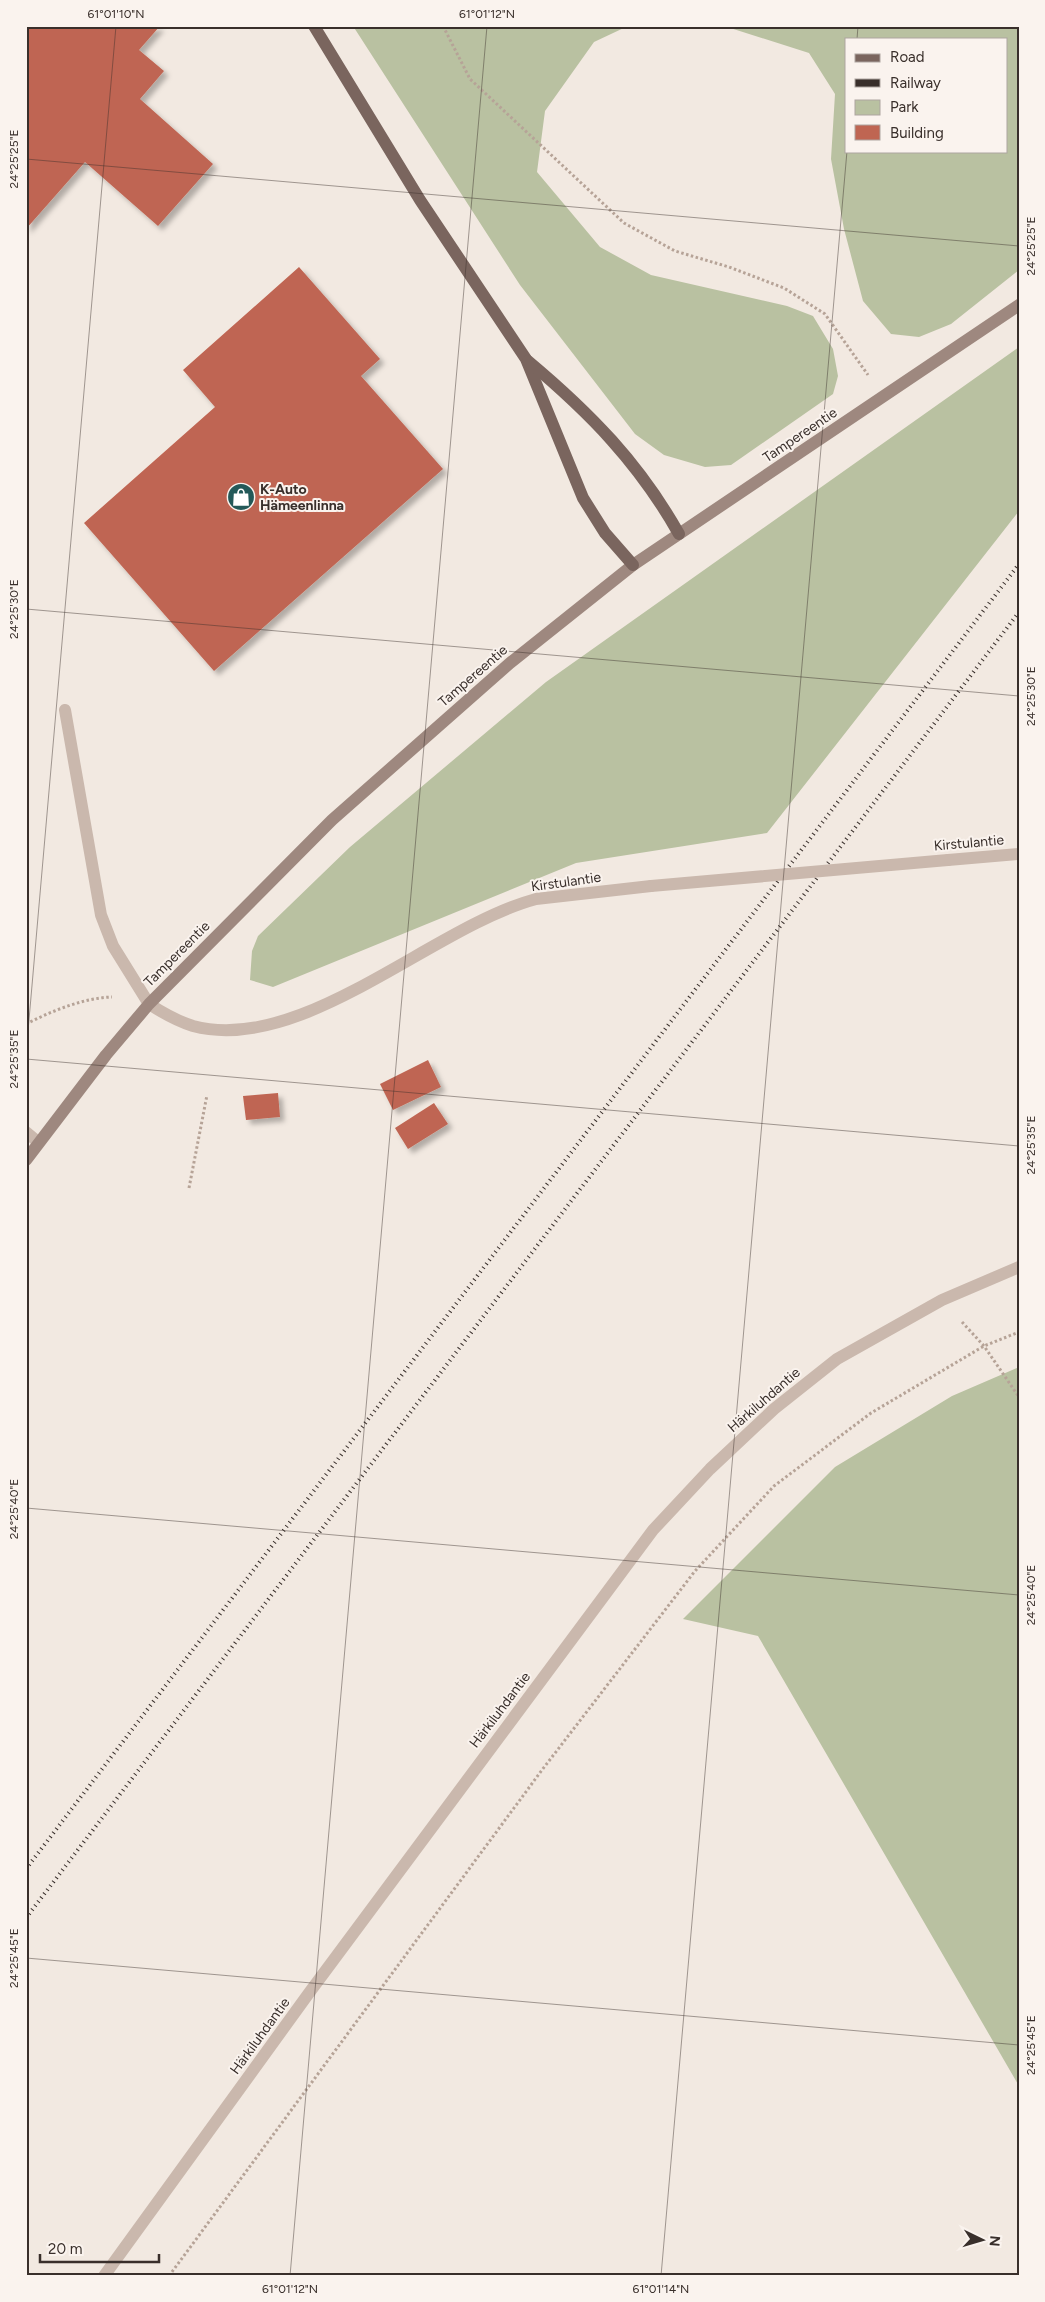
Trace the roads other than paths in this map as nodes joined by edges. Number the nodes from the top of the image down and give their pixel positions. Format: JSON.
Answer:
{"nodes":[{"id":1,"x":314,"y":26,"type":"edge"},
{"id":2,"x":1019,"y":305,"type":"edge"},
{"id":3,"x":526,"y":359,"type":"junction"},
{"id":4,"x":679,"y":534,"type":"junction"},
{"id":5,"x":633,"y":565,"type":"junction"},
{"id":6,"x":65,"y":710,"type":"dead end"},
{"id":7,"x":1019,"y":854,"type":"edge"},
{"id":8,"x":149,"y":1004,"type":"junction"},
{"id":9,"x":26,"y":1132,"type":"edge"},
{"id":10,"x":38,"y":1142,"type":"junction"},
{"id":11,"x":26,"y":1160,"type":"edge"},
{"id":12,"x":1019,"y":1267,"type":"edge"},
{"id":13,"x":104,"y":2276,"type":"edge"}],
"edges":[{"from":1,"to":3,"type":"main road"},
{"from":2,"to":4,"type":"main road","name":"Tampereentie"},
{"from":3,"to":4,"type":"main road"},
{"from":3,"to":5,"type":"main road"},
{"from":4,"to":5,"type":"main road","name":"Tampereentie"},
{"from":5,"to":8,"type":"main road","name":"Tampereentie"},
{"from":6,"to":8,"type":"street"},
{"from":7,"to":8,"type":"street","name":"Kirstulantie","bridge":true},
{"from":8,"to":10,"type":"main road","name":"Tampereentie"},
{"from":9,"to":10,"type":"street"},
{"from":10,"to":11,"type":"main road","name":"Tampereentie"},
{"from":12,"to":13,"type":"street","name":"Härkiluhdantie"}]}
